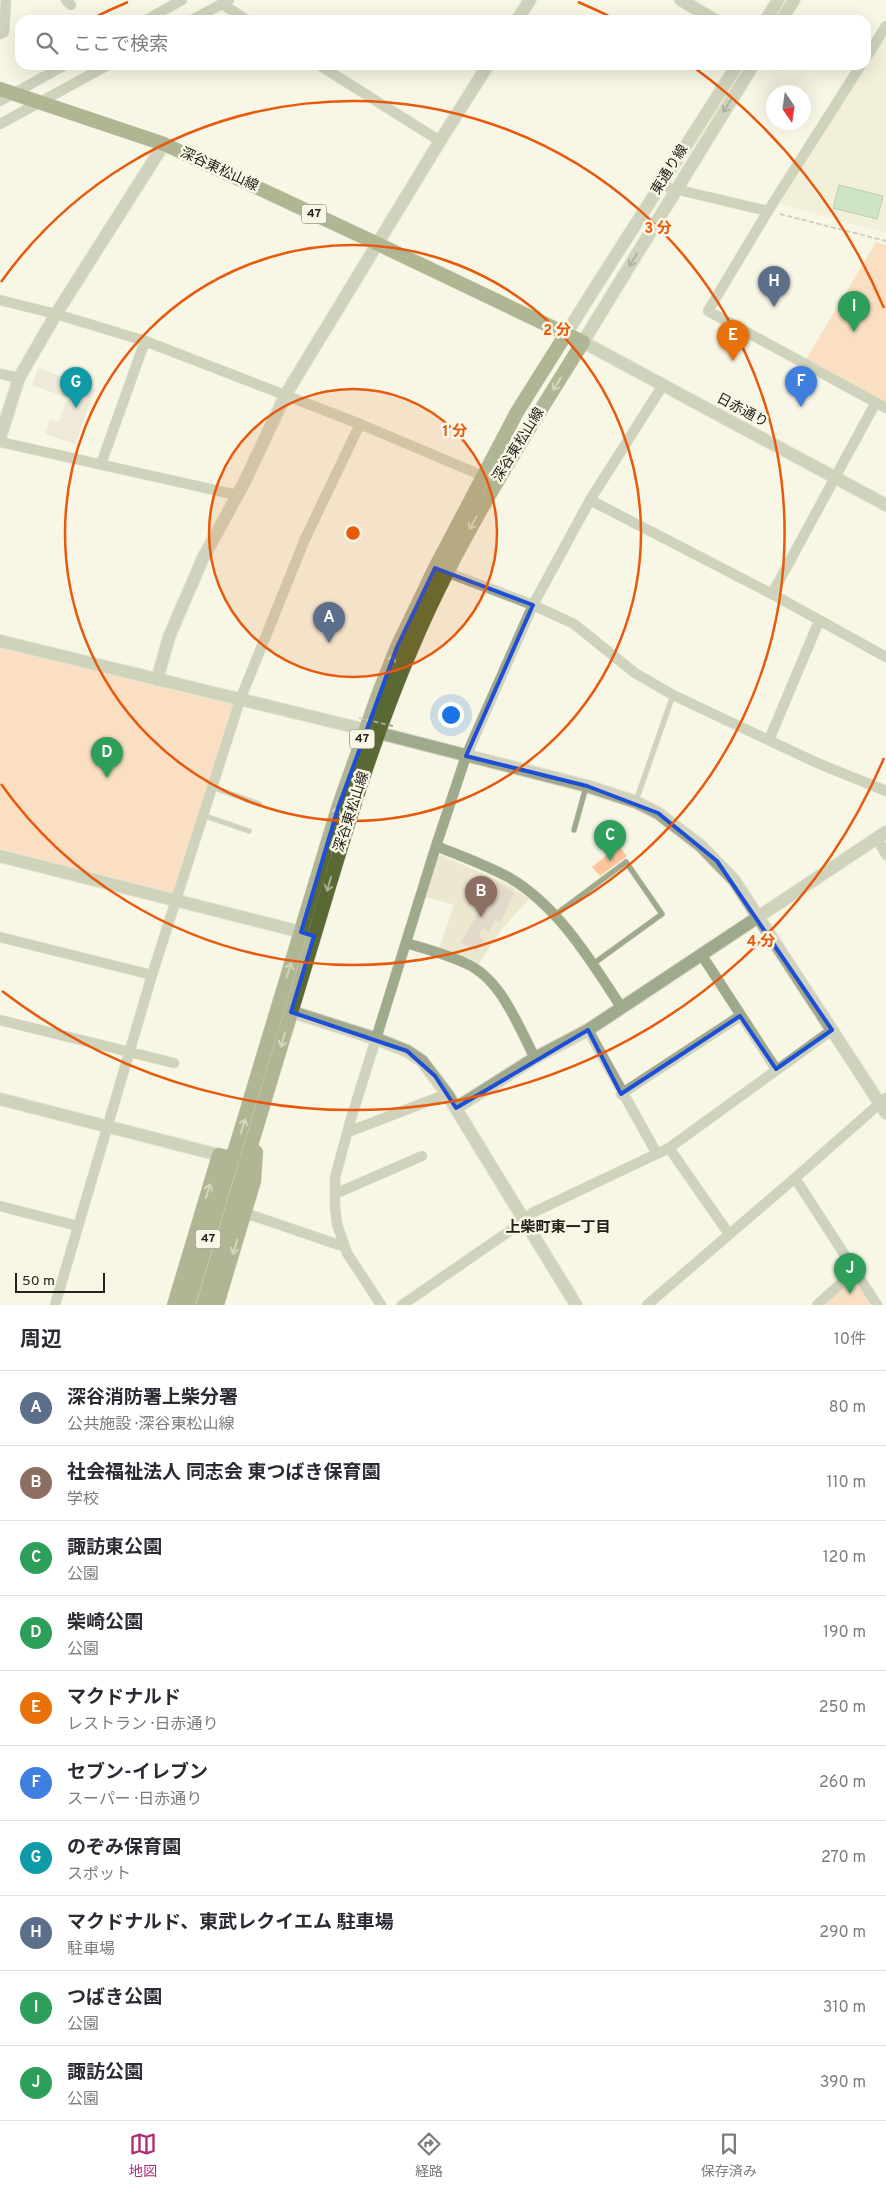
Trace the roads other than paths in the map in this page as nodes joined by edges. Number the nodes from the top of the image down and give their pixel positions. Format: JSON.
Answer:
{"nodes":[{"id":1,"x":6,"y":0,"type":"edge"},
{"id":2,"x":182,"y":0,"type":"edge"},
{"id":3,"x":530,"y":0,"type":"edge"},
{"id":4,"x":681,"y":0,"type":"edge"},
{"id":5,"x":778,"y":0,"type":"edge"},
{"id":6,"x":794,"y":0,"type":"edge"},
{"id":7,"x":226,"y":2,"type":"edge"},
{"id":8,"x":155,"y":15,"type":"edge"},
{"id":9,"x":201,"y":15,"type":"edge"},
{"id":10,"x":241,"y":15,"type":"edge"},
{"id":11,"x":520,"y":15,"type":"edge"},
{"id":12,"x":706,"y":15,"type":"edge"},
{"id":13,"x":769,"y":15,"type":"edge"},
{"id":14,"x":784,"y":15,"type":"edge"},
{"id":15,"x":886,"y":26,"type":"edge"},
{"id":16,"x":0,"y":34,"type":"edge"},
{"id":17,"x":871,"y":50,"type":"edge"},
{"id":18,"x":56,"y":70,"type":"edge"},
{"id":19,"x":99,"y":70,"type":"edge"},
{"id":20,"x":327,"y":70,"type":"edge"},
{"id":21,"x":485,"y":70,"type":"edge"},
{"id":22,"x":735,"y":70,"type":"edge"},
{"id":23,"x":750,"y":70,"type":"edge"},
{"id":24,"x":859,"y":70,"type":"edge"},
{"id":25,"x":0,"y":89,"type":"edge"},
{"id":26,"x":13,"y":94,"type":"junction"},
{"id":27,"x":0,"y":101,"type":"edge"},
{"id":28,"x":39,"y":102,"type":"junction"},
{"id":29,"x":0,"y":124,"type":"edge"},
{"id":30,"x":440,"y":141,"type":"junction"},
{"id":31,"x":164,"y":144,"type":"junction"},
{"id":32,"x":662,"y":186,"type":"junction"},
{"id":33,"x":676,"y":189,"type":"junction"},
{"id":34,"x":768,"y":211,"type":"junction"},
{"id":35,"x":378,"y":244,"type":"junction"},
{"id":36,"x":0,"y":300,"type":"edge"},
{"id":37,"x":56,"y":314,"type":"junction"},
{"id":38,"x":566,"y":334,"type":"junction"},
{"id":39,"x":146,"y":341,"type":"junction"},
{"id":40,"x":583,"y":342,"type":"junction"},
{"id":41,"x":0,"y":374,"type":"edge"},
{"id":42,"x":20,"y":378,"type":"junction"},
{"id":43,"x":663,"y":386,"type":"junction"},
{"id":44,"x":286,"y":394,"type":"junction"},
{"id":45,"x":876,"y":402,"type":"junction"},
{"id":46,"x":886,"y":408,"type":"edge"},
{"id":47,"x":360,"y":424,"type":"junction"},
{"id":48,"x":0,"y":440,"type":"edge"},
{"id":49,"x":101,"y":464,"type":"junction"},
{"id":50,"x":836,"y":478,"type":"junction"},
{"id":51,"x":489,"y":479,"type":"junction"},
{"id":52,"x":236,"y":495,"type":"junction"},
{"id":53,"x":590,"y":500,"type":"junction"},
{"id":54,"x":886,"y":505,"type":"edge"},
{"id":55,"x":441,"y":570,"type":"junction"},
{"id":56,"x":772,"y":594,"type":"junction"},
{"id":57,"x":533,"y":605,"type":"junction"},
{"id":58,"x":819,"y":621,"type":"junction"},
{"id":59,"x":0,"y":641,"type":"edge"},
{"id":60,"x":886,"y":657,"type":"edge"},
{"id":61,"x":157,"y":680,"type":"junction"},
{"id":62,"x":673,"y":694,"type":"junction"},
{"id":63,"x":240,"y":700,"type":"junction"},
{"id":64,"x":368,"y":727,"type":"junction"},
{"id":65,"x":769,"y":740,"type":"junction"},
{"id":66,"x":466,"y":756,"type":"junction"},
{"id":67,"x":586,"y":786,"type":"junction"},
{"id":68,"x":212,"y":787,"type":"junction"},
{"id":69,"x":886,"y":791,"type":"edge"},
{"id":70,"x":636,"y":802,"type":"junction"},
{"id":71,"x":259,"y":804,"type":"dead end"},
{"id":72,"x":202,"y":815,"type":"junction"},
{"id":73,"x":574,"y":830,"type":"dead end"},
{"id":74,"x":249,"y":831,"type":"dead end"},
{"id":75,"x":882,"y":835,"type":"edge"},
{"id":76,"x":436,"y":846,"type":"junction"},
{"id":77,"x":886,"y":855,"type":"edge"},
{"id":78,"x":0,"y":856,"type":"edge"},
{"id":79,"x":175,"y":899,"type":"junction"},
{"id":80,"x":554,"y":915,"type":"junction"},
{"id":81,"x":758,"y":916,"type":"junction"},
{"id":82,"x":307,"y":934,"type":"junction"},
{"id":83,"x":0,"y":937,"type":"edge"},
{"id":84,"x":406,"y":943,"type":"junction"},
{"id":85,"x":701,"y":954,"type":"junction"},
{"id":86,"x":593,"y":964,"type":"junction"},
{"id":87,"x":152,"y":975,"type":"junction"},
{"id":88,"x":622,"y":1007,"type":"junction"},
{"id":89,"x":284,"y":1010,"type":"junction"},
{"id":90,"x":740,"y":1016,"type":"junction"},
{"id":91,"x":0,"y":1020,"type":"edge"},
{"id":92,"x":588,"y":1030,"type":"junction"},
{"id":93,"x":832,"y":1030,"type":"junction"},
{"id":94,"x":377,"y":1039,"type":"junction"},
{"id":95,"x":129,"y":1052,"type":"junction"},
{"id":96,"x":535,"y":1058,"type":"junction"},
{"id":97,"x":174,"y":1062,"type":"dead end"},
{"id":98,"x":776,"y":1069,"type":"junction"},
{"id":99,"x":447,"y":1094,"type":"junction"},
{"id":100,"x":622,"y":1094,"type":"junction"},
{"id":101,"x":0,"y":1099,"type":"edge"},
{"id":102,"x":884,"y":1105,"type":"edge"},
{"id":103,"x":456,"y":1108,"type":"junction"},
{"id":104,"x":109,"y":1126,"type":"junction"},
{"id":105,"x":256,"y":1132,"type":"junction"},
{"id":106,"x":348,"y":1132,"type":"junction"},
{"id":107,"x":669,"y":1148,"type":"junction"},
{"id":108,"x":657,"y":1154,"type":"junction"},
{"id":109,"x":226,"y":1156,"type":"junction"},
{"id":110,"x":422,"y":1156,"type":"dead end"},
{"id":111,"x":236,"y":1175,"type":"junction"},
{"id":112,"x":795,"y":1178,"type":"junction"},
{"id":113,"x":334,"y":1194,"type":"junction"},
{"id":114,"x":0,"y":1206,"type":"edge"},
{"id":115,"x":246,"y":1213,"type":"junction"},
{"id":116,"x":524,"y":1220,"type":"junction"},
{"id":117,"x":78,"y":1226,"type":"junction"},
{"id":118,"x":729,"y":1234,"type":"junction"},
{"id":119,"x":345,"y":1247,"type":"junction"},
{"id":120,"x":855,"y":1271,"type":"junction"},
{"id":121,"x":413,"y":1302,"type":"edge"},
{"id":122,"x":55,"y":1305,"type":"edge"},
{"id":123,"x":174,"y":1305,"type":"edge"},
{"id":124,"x":188,"y":1305,"type":"edge"},
{"id":125,"x":203,"y":1305,"type":"edge"},
{"id":126,"x":217,"y":1305,"type":"edge"},
{"id":127,"x":380,"y":1305,"type":"edge"},
{"id":128,"x":402,"y":1305,"type":"edge"},
{"id":129,"x":576,"y":1305,"type":"edge"},
{"id":130,"x":647,"y":1305,"type":"edge"},
{"id":131,"x":818,"y":1305,"type":"edge"},
{"id":132,"x":877,"y":1305,"type":"edge"}],
"edges":[{"from":1,"to":16,"type":"street"},
{"from":2,"to":8,"type":"street"},
{"from":3,"to":11,"type":"street"},
{"from":4,"to":12,"type":"street"},
{"from":5,"to":13,"type":"street"},
{"from":6,"to":14,"type":"street"},
{"from":7,"to":9,"type":"street"},
{"from":7,"to":10,"type":"street"},
{"from":15,"to":17,"type":"street"},
{"from":18,"to":26,"type":"street"},
{"from":19,"to":28,"type":"street"},
{"from":20,"to":30,"type":"street"},
{"from":21,"to":30,"type":"street"},
{"from":22,"to":32,"type":"street","name":"東通り線"},
{"from":23,"to":33,"type":"street","name":"東通り線","one_way":true},
{"from":24,"to":34,"type":"street"},
{"from":25,"to":26,"type":"main road","name":"深谷東松山線","number":"47"},
{"from":26,"to":27,"type":"street"},
{"from":26,"to":28,"type":"main road","name":"深谷東松山線","number":"47"},
{"from":28,"to":29,"type":"street"},
{"from":28,"to":31,"type":"main road","name":"深谷東松山線","number":"47"},
{"from":30,"to":35,"type":"street"},
{"from":31,"to":35,"type":"main road","name":"深谷東松山線","number":"47"},
{"from":31,"to":37,"type":"street"},
{"from":32,"to":33,"type":"street"},
{"from":32,"to":38,"type":"street","name":"東通り線"},
{"from":33,"to":34,"type":"street"},
{"from":33,"to":40,"type":"street","name":"東通り線","one_way":true},
{"from":34,"to":45,"type":"street"},
{"from":35,"to":38,"type":"main road","name":"深谷東松山線","number":"47"},
{"from":35,"to":44,"type":"street"},
{"from":36,"to":37,"type":"street"},
{"from":37,"to":39,"type":"street"},
{"from":37,"to":42,"type":"street"},
{"from":38,"to":40,"type":"main road","name":"深谷東松山線","number":"47"},
{"from":38,"to":51,"type":"main road","name":"深谷東松山線","number":"47"},
{"from":39,"to":44,"type":"street"},
{"from":39,"to":49,"type":"street"},
{"from":40,"to":43,"type":"street","name":"日赤通り"},
{"from":40,"to":51,"type":"main road","name":"深谷東松山線","number":"47","one_way":true},
{"from":41,"to":42,"type":"street"},
{"from":42,"to":48,"type":"street"},
{"from":43,"to":50,"type":"street","name":"日赤通り"},
{"from":43,"to":53,"type":"street"},
{"from":44,"to":47,"type":"street"},
{"from":44,"to":52,"type":"street"},
{"from":45,"to":46,"type":"street"},
{"from":45,"to":50,"type":"street"},
{"from":47,"to":51,"type":"street"},
{"from":47,"to":63,"type":"street"},
{"from":48,"to":49,"type":"street"},
{"from":49,"to":52,"type":"street"},
{"from":50,"to":54,"type":"street","name":"日赤通り"},
{"from":50,"to":56,"type":"street"},
{"from":51,"to":55,"type":"main road","name":"深谷東松山線","number":"47"},
{"from":52,"to":61,"type":"street"},
{"from":53,"to":56,"type":"street"},
{"from":53,"to":57,"type":"street"},
{"from":55,"to":57,"type":"street"},
{"from":55,"to":64,"type":"main road","name":"深谷東松山線","number":"47"},
{"from":56,"to":58,"type":"street"},
{"from":57,"to":62,"type":"street"},
{"from":57,"to":66,"type":"street"},
{"from":58,"to":60,"type":"street"},
{"from":58,"to":65,"type":"street"},
{"from":59,"to":61,"type":"street"},
{"from":61,"to":63,"type":"street"},
{"from":62,"to":65,"type":"street"},
{"from":62,"to":70,"type":"lane"},
{"from":63,"to":64,"type":"street"},
{"from":63,"to":68,"type":"street"},
{"from":64,"to":66,"type":"street"},
{"from":64,"to":82,"type":"main road","name":"深谷東松山線","number":"47"},
{"from":65,"to":69,"type":"street"},
{"from":66,"to":67,"type":"street"},
{"from":66,"to":76,"type":"street"},
{"from":67,"to":70,"type":"street"},
{"from":67,"to":73,"type":"lane"},
{"from":68,"to":71,"type":"lane"},
{"from":68,"to":72,"type":"street"},
{"from":70,"to":81,"type":"street"},
{"from":72,"to":74,"type":"lane"},
{"from":72,"to":79,"type":"street"},
{"from":75,"to":77,"type":"street"},
{"from":75,"to":81,"type":"street"},
{"from":76,"to":80,"type":"street"},
{"from":76,"to":84,"type":"street"},
{"from":78,"to":79,"type":"street"},
{"from":79,"to":82,"type":"street"},
{"from":79,"to":87,"type":"street"},
{"from":80,"to":86,"type":"street"},
{"from":80,"to":86,"type":"lane"},
{"from":81,"to":85,"type":"street"},
{"from":81,"to":93,"type":"street"},
{"from":82,"to":89,"type":"main road","name":"深谷東松山線","number":"47"},
{"from":83,"to":87,"type":"street"},
{"from":84,"to":94,"type":"street"},
{"from":84,"to":96,"type":"street"},
{"from":85,"to":88,"type":"street"},
{"from":85,"to":90,"type":"street"},
{"from":86,"to":88,"type":"street"},
{"from":87,"to":95,"type":"street"},
{"from":88,"to":92,"type":"street"},
{"from":89,"to":94,"type":"street"},
{"from":89,"to":105,"type":"main road","name":"深谷東松山線","number":"47","one_way":true},
{"from":109,"to":89,"type":"main road","name":"深谷東松山線","number":"47","one_way":true},
{"from":90,"to":98,"type":"street"},
{"from":90,"to":100,"type":"street"},
{"from":91,"to":95,"type":"street"},
{"from":92,"to":96,"type":"street"},
{"from":92,"to":100,"type":"street"},
{"from":93,"to":98,"type":"street"},
{"from":93,"to":102,"type":"street"},
{"from":94,"to":99,"type":"street"},
{"from":94,"to":106,"type":"street"},
{"from":95,"to":97,"type":"street"},
{"from":95,"to":104,"type":"street"},
{"from":96,"to":103,"type":"street"},
{"from":98,"to":107,"type":"street"},
{"from":99,"to":103,"type":"street"},
{"from":99,"to":106,"type":"street"},
{"from":100,"to":108,"type":"street"},
{"from":101,"to":104,"type":"street"},
{"from":102,"to":112,"type":"street"},
{"from":103,"to":116,"type":"street"},
{"from":104,"to":109,"type":"street"},
{"from":104,"to":117,"type":"street"},
{"from":105,"to":111,"type":"main road","name":"深谷東松山線","number":"47"},
{"from":105,"to":115,"type":"main road"},
{"from":106,"to":113,"type":"street"},
{"from":107,"to":108,"type":"street"},
{"from":107,"to":118,"type":"street"},
{"from":108,"to":116,"type":"street"},
{"from":109,"to":111,"type":"main road","name":"深谷東松山線","number":"47"},
{"from":123,"to":109,"type":"main road","one_way":true},
{"from":110,"to":113,"type":"street"},
{"from":111,"to":124,"type":"main road","name":"深谷東松山線","number":"47"},
{"from":111,"to":125,"type":"main road","name":"深谷東松山線","number":"47"},
{"from":112,"to":118,"type":"street"},
{"from":112,"to":120,"type":"street"},
{"from":113,"to":119,"type":"street"},
{"from":114,"to":117,"type":"street"},
{"from":115,"to":119,"type":"street"},
{"from":115,"to":126,"type":"main road","one_way":true},
{"from":116,"to":121,"type":"street"},
{"from":116,"to":129,"type":"street"},
{"from":117,"to":122,"type":"street"},
{"from":118,"to":130,"type":"street"},
{"from":119,"to":127,"type":"street"},
{"from":120,"to":131,"type":"street"},
{"from":120,"to":132,"type":"street"},
{"from":121,"to":128,"type":"street"}]}
